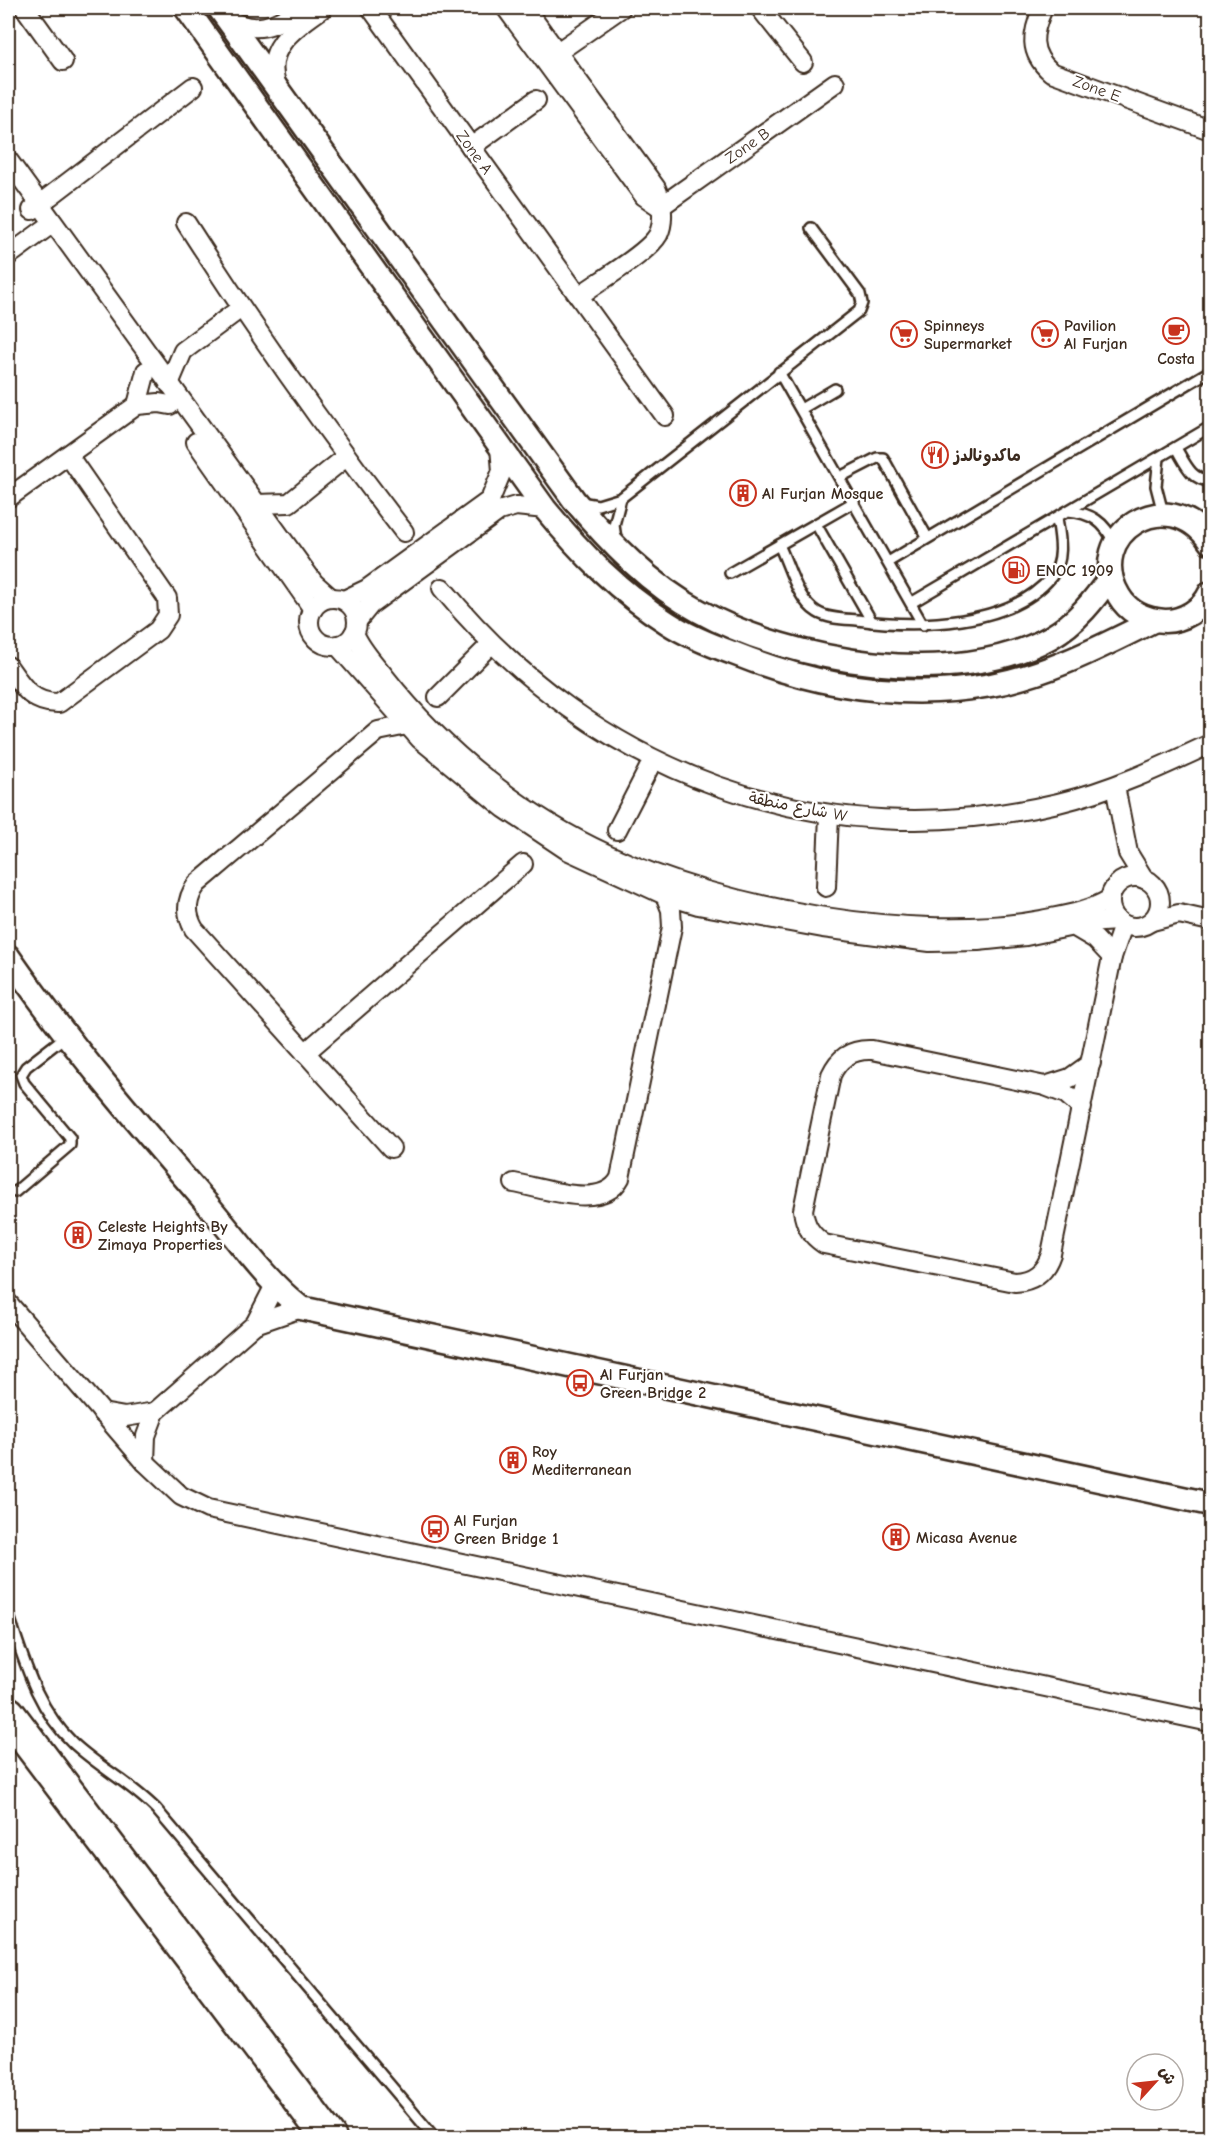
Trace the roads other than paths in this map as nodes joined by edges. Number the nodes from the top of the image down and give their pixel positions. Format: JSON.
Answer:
{"nodes":[{"id":1,"x":25,"y":8,"type":"edge"},
{"id":2,"x":186,"y":8,"type":"edge"},
{"id":3,"x":302,"y":8,"type":"edge"},
{"id":4,"x":323,"y":8,"type":"edge"},
{"id":5,"x":371,"y":8,"type":"edge"},
{"id":6,"x":506,"y":8,"type":"edge"},
{"id":7,"x":525,"y":8,"type":"edge"},
{"id":8,"x":621,"y":8,"type":"edge"},
{"id":9,"x":760,"y":8,"type":"edge"},
{"id":10,"x":1043,"y":8,"type":"edge"},
{"id":11,"x":222,"y":12,"type":"edge"},
{"id":12,"x":551,"y":57,"type":"junction"},
{"id":13,"x":63,"y":61,"type":"dead end"},
{"id":14,"x":803,"y":62,"type":"dead end"},
{"id":15,"x":835,"y":83,"type":"dead end"},
{"id":16,"x":193,"y":87,"type":"dead end"},
{"id":17,"x":278,"y":91,"type":"junction"},
{"id":18,"x":536,"y":100,"type":"dead end"},
{"id":19,"x":1210,"y":130,"type":"edge"},
{"id":20,"x":471,"y":147,"type":"junction"},
{"id":21,"x":8,"y":160,"type":"edge"},
{"id":22,"x":8,"y":179,"type":"edge"},
{"id":23,"x":35,"y":207,"type":"junction"},
{"id":24,"x":660,"y":207,"type":"junction"},
{"id":25,"x":186,"y":223,"type":"dead end"},
{"id":26,"x":49,"y":226,"type":"junction"},
{"id":27,"x":811,"y":228,"type":"dead end"},
{"id":28,"x":396,"y":253,"type":"junction"},
{"id":29,"x":8,"y":256,"type":"edge"},
{"id":30,"x":375,"y":269,"type":"junction"},
{"id":31,"x":579,"y":296,"type":"junction"},
{"id":32,"x":241,"y":309,"type":"junction"},
{"id":33,"x":145,"y":351,"type":"junction"},
{"id":34,"x":183,"y":351,"type":"junction"},
{"id":35,"x":1210,"y":370,"type":"edge"},
{"id":36,"x":146,"y":371,"type":"junction"},
{"id":37,"x":779,"y":372,"type":"junction"},
{"id":38,"x":169,"y":384,"type":"junction"},
{"id":39,"x":835,"y":389,"type":"dead end"},
{"id":40,"x":136,"y":405,"type":"junction"},
{"id":41,"x":170,"y":405,"type":"junction"},
{"id":42,"x":801,"y":409,"type":"junction"},
{"id":43,"x":665,"y":416,"type":"dead end"},
{"id":44,"x":1210,"y":427,"type":"edge"},
{"id":45,"x":500,"y":447,"type":"junction"},
{"id":46,"x":1176,"y":448,"type":"junction"},
{"id":47,"x":68,"y":455,"type":"junction"},
{"id":48,"x":346,"y":457,"type":"junction"},
{"id":49,"x":1159,"y":458,"type":"junction"},
{"id":50,"x":840,"y":477,"type":"junction"},
{"id":51,"x":1210,"y":482,"type":"edge"},
{"id":52,"x":8,"y":498,"type":"edge"},
{"id":53,"x":621,"y":498,"type":"junction"},
{"id":54,"x":574,"y":500,"type":"junction"},
{"id":55,"x":289,"y":502,"type":"junction"},
{"id":56,"x":854,"y":502,"type":"junction"},
{"id":57,"x":256,"y":504,"type":"junction"},
{"id":58,"x":545,"y":509,"type":"junction"},
{"id":59,"x":1068,"y":512,"type":"junction"},
{"id":60,"x":1163,"y":513,"type":"junction"},
{"id":61,"x":1057,"y":518,"type":"junction"},
{"id":62,"x":816,"y":524,"type":"junction"},
{"id":63,"x":404,"y":532,"type":"dead end"},
{"id":64,"x":279,"y":535,"type":"junction"},
{"id":65,"x":1208,"y":535,"type":"edge"},
{"id":66,"x":927,"y":537,"type":"junction"},
{"id":67,"x":1115,"y":544,"type":"junction"},
{"id":68,"x":779,"y":545,"type":"junction"},
{"id":69,"x":623,"y":552,"type":"junction"},
{"id":70,"x":888,"y":562,"type":"junction"},
{"id":71,"x":729,"y":573,"type":"dead end"},
{"id":72,"x":1111,"y":576,"type":"junction"},
{"id":73,"x":442,"y":588,"type":"dead end"},
{"id":74,"x":1210,"y":593,"type":"edge"},
{"id":75,"x":337,"y":599,"type":"junction"},
{"id":76,"x":911,"y":603,"type":"junction"},
{"id":77,"x":313,"y":609,"type":"junction"},
{"id":78,"x":1155,"y":621,"type":"junction"},
{"id":79,"x":872,"y":622,"type":"junction"},
{"id":80,"x":923,"y":625,"type":"junction"},
{"id":81,"x":355,"y":627,"type":"junction"},
{"id":82,"x":491,"y":644,"type":"junction"},
{"id":83,"x":337,"y":645,"type":"junction"},
{"id":84,"x":8,"y":666,"type":"edge"},
{"id":85,"x":438,"y":697,"type":"dead end"},
{"id":86,"x":387,"y":703,"type":"junction"},
{"id":87,"x":406,"y":725,"type":"junction"},
{"id":88,"x":378,"y":730,"type":"junction"},
{"id":89,"x":1210,"y":744,"type":"edge"},
{"id":90,"x":652,"y":760,"type":"junction"},
{"id":91,"x":1115,"y":786,"type":"junction"},
{"id":92,"x":829,"y":815,"type":"junction"},
{"id":93,"x":617,"y":830,"type":"dead end"},
{"id":94,"x":1128,"y":853,"type":"junction"},
{"id":95,"x":523,"y":864,"type":"dead end"},
{"id":96,"x":1144,"y":879,"type":"junction"},
{"id":97,"x":1123,"y":880,"type":"junction"},
{"id":98,"x":826,"y":887,"type":"dead end"},
{"id":99,"x":665,"y":895,"type":"junction"},
{"id":100,"x":1160,"y":898,"type":"junction"},
{"id":101,"x":1110,"y":899,"type":"junction"},
{"id":102,"x":698,"y":905,"type":"junction"},
{"id":103,"x":1179,"y":914,"type":"junction"},
{"id":104,"x":1152,"y":921,"type":"junction"},
{"id":105,"x":1210,"y":921,"type":"edge"},
{"id":106,"x":1120,"y":923,"type":"junction"},
{"id":107,"x":1073,"y":926,"type":"junction"},
{"id":108,"x":672,"y":927,"type":"junction"},
{"id":109,"x":8,"y":956,"type":"edge"},
{"id":110,"x":1112,"y":957,"type":"junction"},
{"id":111,"x":66,"y":1036,"type":"junction"},
{"id":112,"x":305,"y":1053,"type":"junction"},
{"id":113,"x":1091,"y":1063,"type":"junction"},
{"id":114,"x":1045,"y":1086,"type":"junction"},
{"id":115,"x":1083,"y":1108,"type":"junction"},
{"id":116,"x":391,"y":1148,"type":"dead end"},
{"id":117,"x":514,"y":1183,"type":"dead end"},
{"id":118,"x":15,"y":1192,"type":"dead end"},
{"id":119,"x":276,"y":1283,"type":"junction"},
{"id":120,"x":8,"y":1303,"type":"edge"},
{"id":121,"x":301,"y":1308,"type":"junction"},
{"id":122,"x":255,"y":1324,"type":"junction"},
{"id":123,"x":102,"y":1413,"type":"junction"},
{"id":124,"x":155,"y":1413,"type":"junction"},
{"id":125,"x":145,"y":1462,"type":"junction"},
{"id":126,"x":1210,"y":1504,"type":"edge"},
{"id":127,"x":8,"y":1613,"type":"edge"},
{"id":128,"x":8,"y":1714,"type":"edge"},
{"id":129,"x":1210,"y":1722,"type":"edge"},
{"id":130,"x":328,"y":2136,"type":"edge"},
{"id":131,"x":435,"y":2138,"type":"edge"}],
"edges":[{"from":1,"to":13,"type":"street"},
{"from":2,"to":30,"type":"street"},
{"from":3,"to":11,"type":"street"},
{"from":4,"to":17,"type":"street"},
{"from":5,"to":20,"type":"street","name":"Zone A"},
{"from":6,"to":12,"type":"street"},
{"from":7,"to":12,"type":"street"},
{"from":8,"to":12,"type":"street"},
{"from":9,"to":14,"type":"street"},
{"from":10,"to":19,"type":"street","name":"Zone E"},
{"from":11,"to":17,"type":"street"},
{"from":12,"to":24,"type":"street"},
{"from":15,"to":24,"type":"street","name":"Zone B"},
{"from":16,"to":23,"type":"street"},
{"from":17,"to":28,"type":"street"},
{"from":18,"to":20,"type":"street"},
{"from":20,"to":31,"type":"street","name":"Zone A"},
{"from":21,"to":23,"type":"street"},
{"from":22,"to":23,"type":"street"},
{"from":23,"to":26,"type":"street"},
{"from":24,"to":31,"type":"street"},
{"from":25,"to":32,"type":"street"},
{"from":26,"to":29,"type":"street"},
{"from":26,"to":33,"type":"street"},
{"from":26,"to":36,"type":"street"},
{"from":27,"to":37,"type":"lane"},
{"from":28,"to":30,"type":"street"},
{"from":28,"to":54,"type":"street"},
{"from":30,"to":45,"type":"street"},
{"from":31,"to":43,"type":"street","name":"Zone A"},
{"from":32,"to":34,"type":"street"},
{"from":32,"to":48,"type":"street"},
{"from":33,"to":34,"type":"street"},
{"from":33,"to":38,"type":"street"},
{"from":34,"to":38,"type":"street"},
{"from":35,"to":66,"type":"lane"},
{"from":36,"to":40,"type":"street"},
{"from":36,"to":41,"type":"street"},
{"from":37,"to":42,"type":"lane"},
{"from":37,"to":53,"type":"lane"},
{"from":38,"to":57,"type":"street"},
{"from":39,"to":42,"type":"lane"},
{"from":40,"to":41,"type":"street"},
{"from":40,"to":47,"type":"street"},
{"from":41,"to":77,"type":"street"},
{"from":42,"to":50,"type":"lane"},
{"from":44,"to":46,"type":"lane"},
{"from":45,"to":58,"type":"street"},
{"from":45,"to":75,"type":"street"},
{"from":46,"to":49,"type":"lane"},
{"from":46,"to":51,"type":"lane"},
{"from":47,"to":52,"type":"street"},
{"from":47,"to":84,"type":"street"},
{"from":48,"to":55,"type":"street"},
{"from":48,"to":63,"type":"street"},
{"from":49,"to":59,"type":"lane"},
{"from":49,"to":60,"type":"lane"},
{"from":50,"to":56,"type":"lane"},
{"from":50,"to":66,"type":"lane"},
{"from":53,"to":54,"type":"lane"},
{"from":53,"to":69,"type":"lane"},
{"from":54,"to":69,"type":"street"},
{"from":55,"to":57,"type":"street"},
{"from":55,"to":64,"type":"street"},
{"from":56,"to":62,"type":"lane"},
{"from":56,"to":70,"type":"lane"},
{"from":57,"to":64,"type":"street"},
{"from":58,"to":78,"type":"street"},
{"from":58,"to":81,"type":"street"},
{"from":59,"to":61,"type":"lane"},
{"from":59,"to":67,"type":"lane"},
{"from":60,"to":65,"type":"street"},
{"from":60,"to":67,"type":"street"},
{"from":61,"to":76,"type":"lane"},
{"from":61,"to":80,"type":"lane"},
{"from":62,"to":68,"type":"lane"},
{"from":62,"to":79,"type":"lane"},
{"from":64,"to":75,"type":"street"},
{"from":66,"to":70,"type":"lane"},
{"from":67,"to":72,"type":"street"},
{"from":68,"to":71,"type":"lane"},
{"from":68,"to":79,"type":"lane"},
{"from":69,"to":72,"type":"street"},
{"from":70,"to":76,"type":"lane"},
{"from":72,"to":78,"type":"street"},
{"from":73,"to":82,"type":"street","name":"شارع منطقة W"},
{"from":74,"to":78,"type":"street"},
{"from":75,"to":77,"type":"street"},
{"from":75,"to":81,"type":"street"},
{"from":76,"to":80,"type":"lane"},
{"from":77,"to":83,"type":"street"},
{"from":79,"to":80,"type":"lane"},
{"from":81,"to":83,"type":"street"},
{"from":81,"to":101,"type":"street"},
{"from":82,"to":85,"type":"street"},
{"from":82,"to":90,"type":"street","name":"شارع منطقة W"},
{"from":83,"to":86,"type":"street"},
{"from":86,"to":87,"type":"street"},
{"from":86,"to":88,"type":"street"},
{"from":87,"to":88,"type":"street"},
{"from":87,"to":99,"type":"street"},
{"from":88,"to":112,"type":"street"},
{"from":89,"to":91,"type":"street","name":"شارع منطقة W"},
{"from":90,"to":92,"type":"street","name":"شارع منطقة W"},
{"from":90,"to":93,"type":"street"},
{"from":91,"to":92,"type":"street","name":"شارع منطقة W"},
{"from":91,"to":94,"type":"street"},
{"from":92,"to":98,"type":"street"},
{"from":94,"to":96,"type":"street"},
{"from":94,"to":97,"type":"street"},
{"from":95,"to":112,"type":"street"},
{"from":96,"to":97,"type":"street"},
{"from":96,"to":100,"type":"street"},
{"from":97,"to":101,"type":"street"},
{"from":99,"to":102,"type":"street"},
{"from":99,"to":108,"type":"street"},
{"from":100,"to":103,"type":"street"},
{"from":100,"to":104,"type":"street"},
{"from":101,"to":106,"type":"street"},
{"from":102,"to":107,"type":"street"},
{"from":102,"to":108,"type":"street"},
{"from":103,"to":104,"type":"street"},
{"from":103,"to":105,"type":"street"},
{"from":104,"to":106,"type":"street"},
{"from":106,"to":107,"type":"street"},
{"from":106,"to":110,"type":"street"},
{"from":107,"to":110,"type":"street"},
{"from":108,"to":117,"type":"street"},
{"from":109,"to":111,"type":"street"},
{"from":110,"to":113,"type":"street"},
{"from":111,"to":118,"type":"lane"},
{"from":111,"to":119,"type":"street"},
{"from":112,"to":116,"type":"street"},
{"from":113,"to":114,"type":"street"},
{"from":113,"to":115,"type":"street"},
{"from":114,"to":115,"type":"street"},
{"from":114,"to":115,"type":"street"},
{"from":119,"to":121,"type":"street"},
{"from":119,"to":122,"type":"street"},
{"from":120,"to":123,"type":"street"},
{"from":121,"to":122,"type":"street"},
{"from":121,"to":126,"type":"street"},
{"from":122,"to":124,"type":"street"},
{"from":123,"to":124,"type":"street"},
{"from":123,"to":125,"type":"street"},
{"from":124,"to":125,"type":"street"},
{"from":125,"to":129,"type":"street"},
{"from":127,"to":131,"type":"lane"},
{"from":128,"to":130,"type":"highway"}]}
